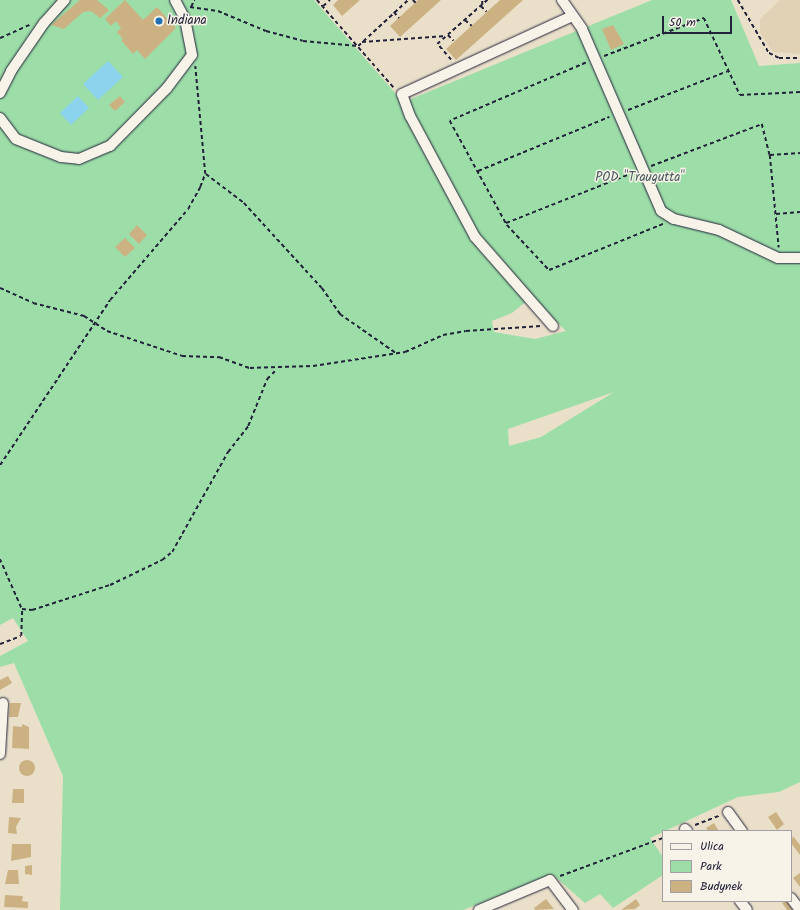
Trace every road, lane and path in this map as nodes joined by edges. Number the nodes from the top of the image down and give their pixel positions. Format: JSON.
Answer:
{"nodes":[{"id":1,"x":65,"y":0,"type":"edge"},
{"id":2,"x":194,"y":0,"type":"edge"},
{"id":3,"x":317,"y":0,"type":"edge"},
{"id":4,"x":330,"y":0,"type":"edge"},
{"id":5,"x":408,"y":0,"type":"edge"},
{"id":6,"x":413,"y":0,"type":"edge"},
{"id":7,"x":482,"y":0,"type":"edge"},
{"id":8,"x":487,"y":0,"type":"edge"},
{"id":9,"x":562,"y":0,"type":"edge"},
{"id":10,"x":738,"y":0,"type":"edge"},
{"id":11,"x":177,"y":3,"type":"edge"},
{"id":12,"x":416,"y":3,"type":"dead end"},
{"id":13,"x":482,"y":5,"type":"junction"},
{"id":14,"x":323,"y":6,"type":"junction"},
{"id":15,"x":191,"y":7,"type":"junction"},
{"id":16,"x":394,"y":12,"type":"junction"},
{"id":17,"x":487,"y":12,"type":"dead end"},
{"id":18,"x":570,"y":16,"type":"junction"},
{"id":19,"x":399,"y":18,"type":"dead end"},
{"id":20,"x":465,"y":20,"type":"junction"},
{"id":21,"x":44,"y":23,"type":"junction"},
{"id":22,"x":472,"y":26,"type":"dead end"},
{"id":23,"x":447,"y":36,"type":"junction"},
{"id":24,"x":0,"y":38,"type":"edge"},
{"id":25,"x":454,"y":41,"type":"dead end"},
{"id":26,"x":362,"y":42,"type":"junction"},
{"id":27,"x":358,"y":46,"type":"junction"},
{"id":28,"x":192,"y":55,"type":"junction"},
{"id":29,"x":800,"y":58,"type":"edge"},
{"id":30,"x":459,"y":69,"type":"junction"},
{"id":31,"x":728,"y":71,"type":"dead end"},
{"id":32,"x":0,"y":93,"type":"edge"},
{"id":33,"x":402,"y":94,"type":"junction"},
{"id":34,"x":619,"y":114,"type":"junction"},
{"id":35,"x":0,"y":118,"type":"edge"},
{"id":36,"x":800,"y":153,"type":"edge"},
{"id":37,"x":770,"y":155,"type":"junction"},
{"id":38,"x":643,"y":169,"type":"junction"},
{"id":39,"x":205,"y":174,"type":"junction"},
{"id":40,"x":800,"y":212,"type":"edge"},
{"id":41,"x":776,"y":214,"type":"junction"},
{"id":42,"x":676,"y":219,"type":"junction"},
{"id":43,"x":506,"y":223,"type":"junction"},
{"id":44,"x":780,"y":258,"type":"junction"},
{"id":45,"x":800,"y":258,"type":"edge"},
{"id":46,"x":0,"y":288,"type":"edge"},
{"id":47,"x":95,"y":322,"type":"junction"},
{"id":48,"x":553,"y":326,"type":"joint"},
{"id":49,"x":396,"y":353,"type":"junction"},
{"id":50,"x":277,"y":369,"type":"junction"},
{"id":51,"x":0,"y":465,"type":"edge"},
{"id":52,"x":0,"y":559,"type":"edge"},
{"id":53,"x":22,"y":609,"type":"junction"},
{"id":54,"x":0,"y":644,"type":"edge"},
{"id":55,"x":3,"y":703,"type":"dead end"},
{"id":56,"x":0,"y":754,"type":"edge"},
{"id":57,"x":728,"y":812,"type":"joint"},
{"id":58,"x":686,"y":830,"type":"edge"},
{"id":59,"x":741,"y":830,"type":"edge"},
{"id":60,"x":662,"y":838,"type":"edge"},
{"id":61,"x":550,"y":880,"type":"junction"},
{"id":62,"x":792,"y":899,"type":"edge"},
{"id":63,"x":741,"y":902,"type":"edge"},
{"id":64,"x":479,"y":910,"type":"edge"},
{"id":65,"x":573,"y":910,"type":"edge"},
{"id":66,"x":747,"y":910,"type":"edge"},
{"id":67,"x":800,"y":910,"type":"edge"}],
"edges":[{"from":1,"to":21,"type":"street"},
{"from":2,"to":15,"type":"path"},
{"from":3,"to":14,"type":"path"},
{"from":4,"to":14,"type":"path"},
{"from":5,"to":16,"type":"path"},
{"from":6,"to":12,"type":"path"},
{"from":7,"to":13,"type":"path"},
{"from":8,"to":13,"type":"path"},
{"from":9,"to":18,"type":"street"},
{"from":10,"to":29,"type":"path"},
{"from":11,"to":15,"type":"path"},
{"from":11,"to":28,"type":"street"},
{"from":13,"to":17,"type":"path"},
{"from":13,"to":20,"type":"path"},
{"from":14,"to":27,"type":"path"},
{"from":15,"to":27,"type":"path"},
{"from":16,"to":19,"type":"path"},
{"from":16,"to":26,"type":"path"},
{"from":18,"to":30,"type":"street"},
{"from":18,"to":34,"type":"street"},
{"from":20,"to":22,"type":"path"},
{"from":20,"to":23,"type":"path"},
{"from":21,"to":24,"type":"path"},
{"from":21,"to":32,"type":"street"},
{"from":23,"to":25,"type":"path"},
{"from":23,"to":26,"type":"path"},
{"from":23,"to":30,"type":"path"},
{"from":26,"to":27,"type":"path"},
{"from":27,"to":33,"type":"path"},
{"from":28,"to":35,"type":"street"},
{"from":28,"to":39,"type":"path"},
{"from":30,"to":33,"type":"street"},
{"from":31,"to":34,"type":"path"},
{"from":33,"to":48,"type":"street"},
{"from":34,"to":38,"type":"street"},
{"from":34,"to":43,"type":"path"},
{"from":36,"to":37,"type":"path"},
{"from":37,"to":38,"type":"path"},
{"from":37,"to":41,"type":"path"},
{"from":38,"to":42,"type":"street"},
{"from":38,"to":43,"type":"path"},
{"from":39,"to":47,"type":"path"},
{"from":39,"to":49,"type":"path"},
{"from":40,"to":41,"type":"path"},
{"from":41,"to":44,"type":"path"},
{"from":42,"to":43,"type":"path"},
{"from":42,"to":44,"type":"street"},
{"from":44,"to":45,"type":"street"},
{"from":46,"to":47,"type":"path"},
{"from":47,"to":50,"type":"path"},
{"from":47,"to":51,"type":"path"},
{"from":48,"to":49,"type":"path"},
{"from":49,"to":50,"type":"path"},
{"from":50,"to":53,"type":"path"},
{"from":52,"to":53,"type":"path"},
{"from":53,"to":54,"type":"path"},
{"from":55,"to":56,"type":"street"},
{"from":57,"to":58,"type":"path"},
{"from":57,"to":59,"type":"street"},
{"from":60,"to":61,"type":"path"},
{"from":61,"to":64,"type":"street"},
{"from":61,"to":65,"type":"street"},
{"from":62,"to":67,"type":"street"},
{"from":63,"to":66,"type":"street"}]}
